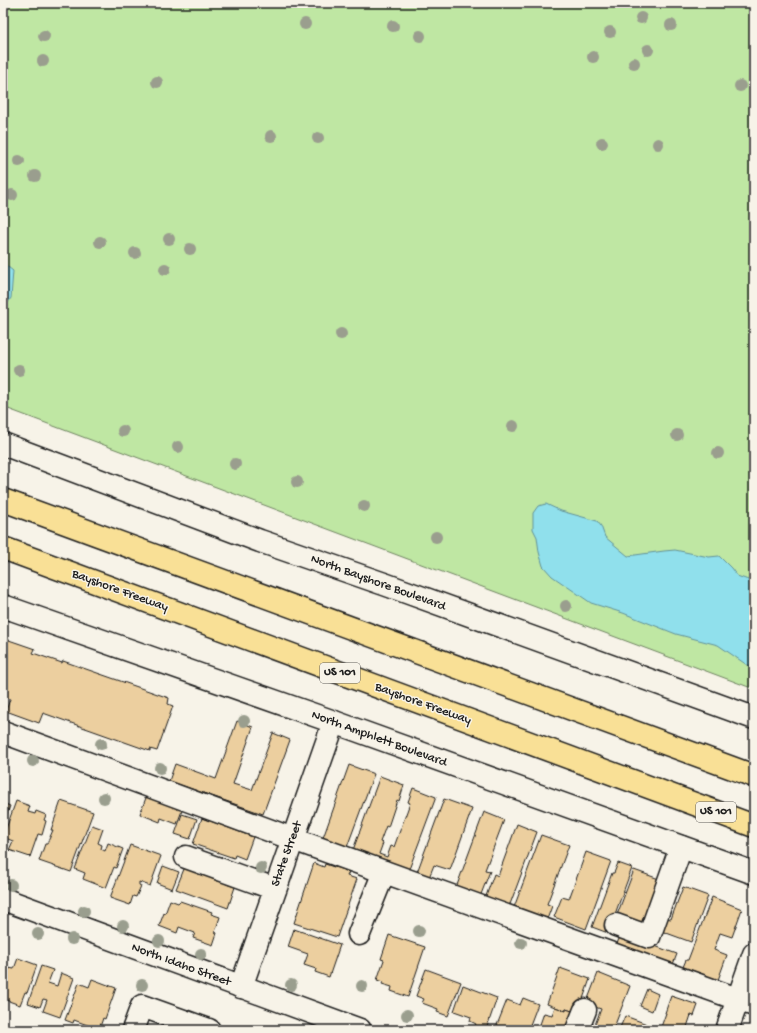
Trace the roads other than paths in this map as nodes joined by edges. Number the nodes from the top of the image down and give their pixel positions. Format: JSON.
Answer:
{"nodes":[{"id":1,"x":3,"y":444,"type":"edge"},
{"id":2,"x":3,"y":488,"type":"edge"},
{"id":3,"x":3,"y":500,"type":"edge"},
{"id":4,"x":3,"y":548,"type":"edge"},
{"id":5,"x":156,"y":556,"type":"junction"},
{"id":6,"x":3,"y":606,"type":"edge"},
{"id":7,"x":754,"y":718,"type":"edge"},
{"id":8,"x":334,"y":722,"type":"junction"},
{"id":9,"x":3,"y":732,"type":"edge"},
{"id":10,"x":754,"y":776,"type":"edge"},
{"id":11,"x":754,"y":826,"type":"edge"},
{"id":12,"x":293,"y":839,"type":"junction"},
{"id":13,"x":681,"y":847,"type":"junction"},
{"id":14,"x":186,"y":857,"type":"dead end"},
{"id":15,"x":384,"y":872,"type":"junction"},
{"id":16,"x":754,"y":873,"type":"edge"},
{"id":17,"x":275,"y":888,"type":"junction"},
{"id":18,"x":3,"y":899,"type":"edge"},
{"id":19,"x":616,"y":925,"type":"dead end"},
{"id":20,"x":359,"y":934,"type":"dead end"},
{"id":21,"x":754,"y":954,"type":"edge"},
{"id":22,"x":241,"y":986,"type":"junction"},
{"id":23,"x":746,"y":1002,"type":"edge"},
{"id":24,"x":133,"y":1030,"type":"edge"},
{"id":25,"x":209,"y":1030,"type":"edge"},
{"id":26,"x":360,"y":1030,"type":"edge"},
{"id":27,"x":727,"y":1030,"type":"edge"}],
"edges":[{"from":1,"to":7,"type":"street","name":"North Bayshore Boulevard"},
{"from":2,"to":5,"type":"highway"},
{"from":3,"to":5,"type":"highway"},
{"from":4,"to":11,"type":"highway","name":"Bayshore Freeway","number":"US 101"},
{"from":5,"to":10,"type":"highway"},
{"from":6,"to":8,"type":"street","name":"North Amphlett Boulevard"},
{"from":8,"to":12,"type":"street","name":"State Street"},
{"from":8,"to":13,"type":"street","name":"North Amphlett Boulevard"},
{"from":9,"to":12,"type":"street"},
{"from":12,"to":15,"type":"street"},
{"from":12,"to":17,"type":"street","name":"State Street"},
{"from":13,"to":16,"type":"street","name":"North Amphlett Boulevard"},
{"from":13,"to":19,"type":"street"},
{"from":14,"to":17,"type":"street"},
{"from":15,"to":20,"type":"street"},
{"from":15,"to":23,"type":"street"},
{"from":17,"to":22,"type":"street","name":"State Street"},
{"from":18,"to":22,"type":"street","name":"North Idaho Street"},
{"from":21,"to":23,"type":"street"},
{"from":22,"to":26,"type":"street","name":"North Idaho Street"},
{"from":23,"to":27,"type":"street"},
{"from":24,"to":25,"type":"street"}]}
